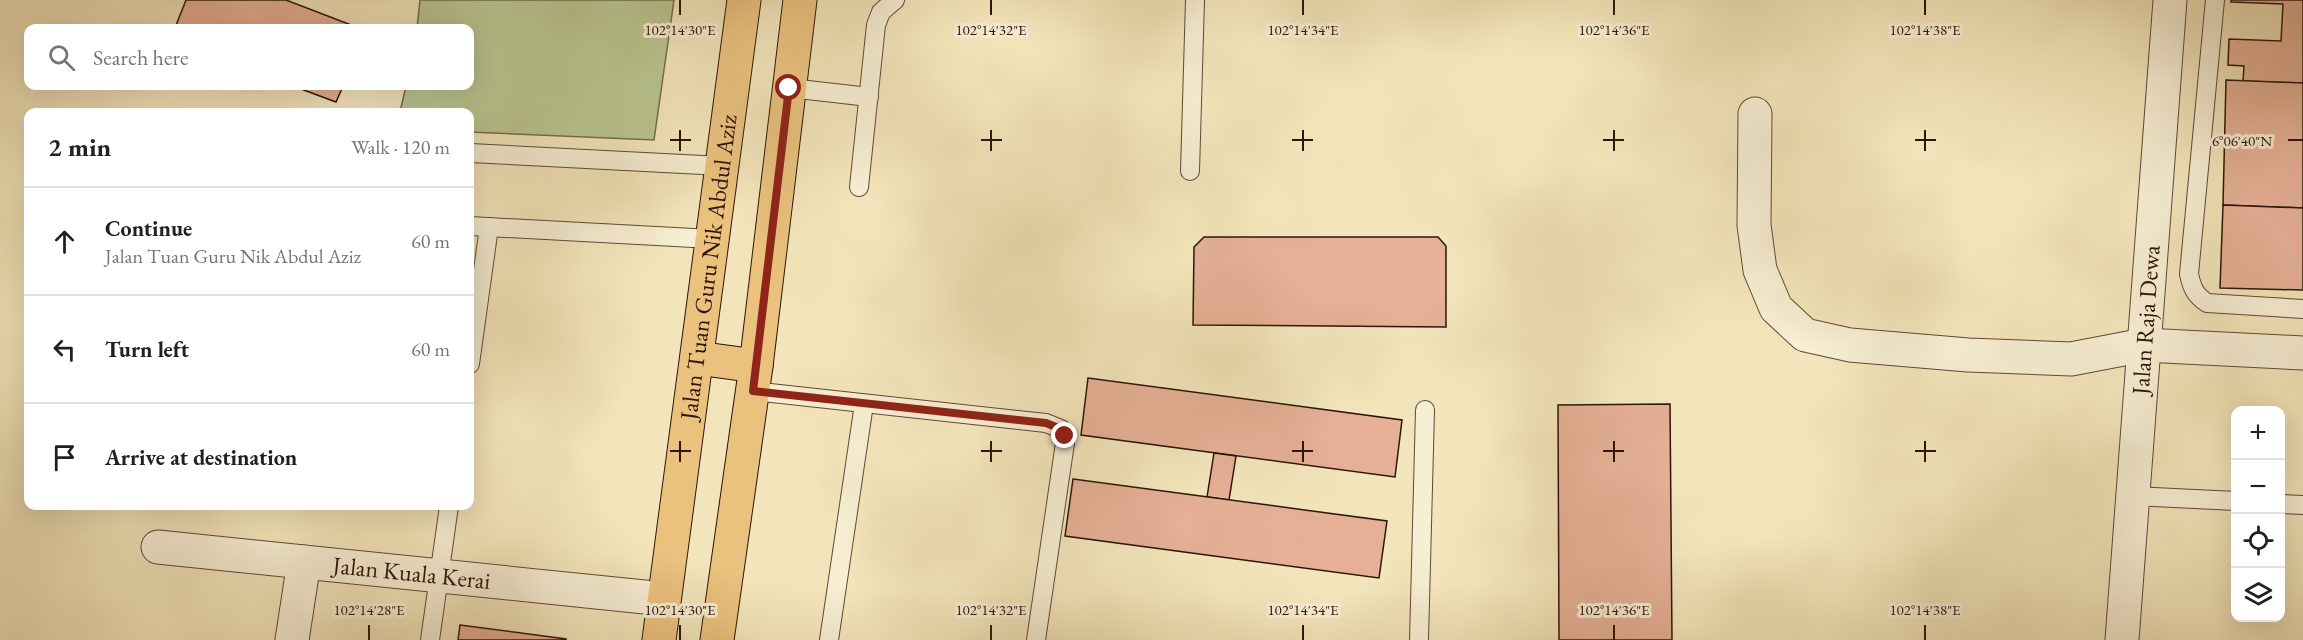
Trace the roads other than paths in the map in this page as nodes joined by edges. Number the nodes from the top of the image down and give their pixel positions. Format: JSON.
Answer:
{"nodes":[{"id":1,"x":744,"y":0,"type":"edge"},
{"id":2,"x":800,"y":0,"type":"edge"},
{"id":3,"x":895,"y":0,"type":"edge"},
{"id":4,"x":1195,"y":0,"type":"edge"},
{"id":5,"x":2170,"y":0,"type":"edge"},
{"id":6,"x":2215,"y":0,"type":"edge"},
{"id":7,"x":789,"y":88,"type":"junction"},
{"id":8,"x":868,"y":97,"type":"junction"},
{"id":9,"x":1755,"y":114,"type":"dead end"},
{"id":10,"x":474,"y":153,"type":"edge"},
{"id":11,"x":722,"y":166,"type":"junction"},
{"id":12,"x":1190,"y":171,"type":"dead end"},
{"id":13,"x":859,"y":188,"type":"dead end"},
{"id":14,"x":474,"y":226,"type":"edge"},
{"id":15,"x":489,"y":227,"type":"junction"},
{"id":16,"x":712,"y":239,"type":"junction"},
{"id":17,"x":2303,"y":309,"type":"edge"},
{"id":18,"x":474,"y":335,"type":"edge"},
{"id":19,"x":2144,"y":345,"type":"junction"},
{"id":20,"x":2303,"y":353,"type":"edge"},
{"id":21,"x":696,"y":358,"type":"junction"},
{"id":22,"x":755,"y":378,"type":"junction"},
{"id":23,"x":864,"y":404,"type":"junction"},
{"id":24,"x":1425,"y":410,"type":"dead end"},
{"id":25,"x":2133,"y":496,"type":"junction"},
{"id":26,"x":2231,"y":501,"type":"edge"},
{"id":27,"x":2285,"y":504,"type":"edge"},
{"id":28,"x":2303,"y":505,"type":"edge"},
{"id":29,"x":448,"y":510,"type":"edge"},
{"id":30,"x":158,"y":547,"type":"dead end"},
{"id":31,"x":304,"y":562,"type":"junction"},
{"id":32,"x":439,"y":576,"type":"junction"},
{"id":33,"x":664,"y":599,"type":"junction"},
{"id":34,"x":292,"y":640,"type":"edge"},
{"id":35,"x":430,"y":640,"type":"edge"},
{"id":36,"x":659,"y":640,"type":"edge"},
{"id":37,"x":717,"y":640,"type":"edge"},
{"id":38,"x":829,"y":640,"type":"edge"},
{"id":39,"x":1036,"y":640,"type":"edge"},
{"id":40,"x":1419,"y":640,"type":"edge"},
{"id":41,"x":2122,"y":640,"type":"edge"}],
"edges":[{"from":1,"to":11,"type":"main road","name":"Jalan Tuan Guru Nik Abdul Aziz"},
{"from":2,"to":7,"type":"main road"},
{"from":3,"to":8,"type":"lane"},
{"from":4,"to":12,"type":"lane"},
{"from":5,"to":19,"type":"street","name":"Jalan Raja Dewa"},
{"from":6,"to":17,"type":"lane"},
{"from":7,"to":8,"type":"lane"},
{"from":7,"to":22,"type":"main road"},
{"from":8,"to":13,"type":"lane"},
{"from":9,"to":19,"type":"street"},
{"from":10,"to":11,"type":"lane"},
{"from":11,"to":16,"type":"main road","name":"Jalan Tuan Guru Nik Abdul Aziz"},
{"from":14,"to":15,"type":"lane"},
{"from":15,"to":16,"type":"lane"},
{"from":15,"to":18,"type":"lane"},
{"from":16,"to":21,"type":"main road","name":"Jalan Tuan Guru Nik Abdul Aziz"},
{"from":19,"to":20,"type":"street"},
{"from":19,"to":25,"type":"street","name":"Jalan Raja Dewa"},
{"from":21,"to":22,"type":"main road"},
{"from":21,"to":33,"type":"main road","name":"Jalan Tuan Guru Nik Abdul Aziz"},
{"from":22,"to":23,"type":"lane"},
{"from":22,"to":37,"type":"main road"},
{"from":23,"to":38,"type":"lane"},
{"from":23,"to":39,"type":"lane"},
{"from":24,"to":40,"type":"lane"},
{"from":25,"to":26,"type":"lane"},
{"from":25,"to":41,"type":"street","name":"Jalan Raja Dewa"},
{"from":27,"to":28,"type":"lane"},
{"from":29,"to":32,"type":"lane"},
{"from":30,"to":31,"type":"street","name":"Jalan Kuala Kerai"},
{"from":31,"to":32,"type":"street","name":"Jalan Kuala Kerai"},
{"from":31,"to":34,"type":"street"},
{"from":32,"to":33,"type":"street","name":"Jalan Kuala Kerai"},
{"from":32,"to":35,"type":"lane"},
{"from":33,"to":36,"type":"main road","name":"Jalan Tuan Guru Nik Abdul Aziz"}]}
